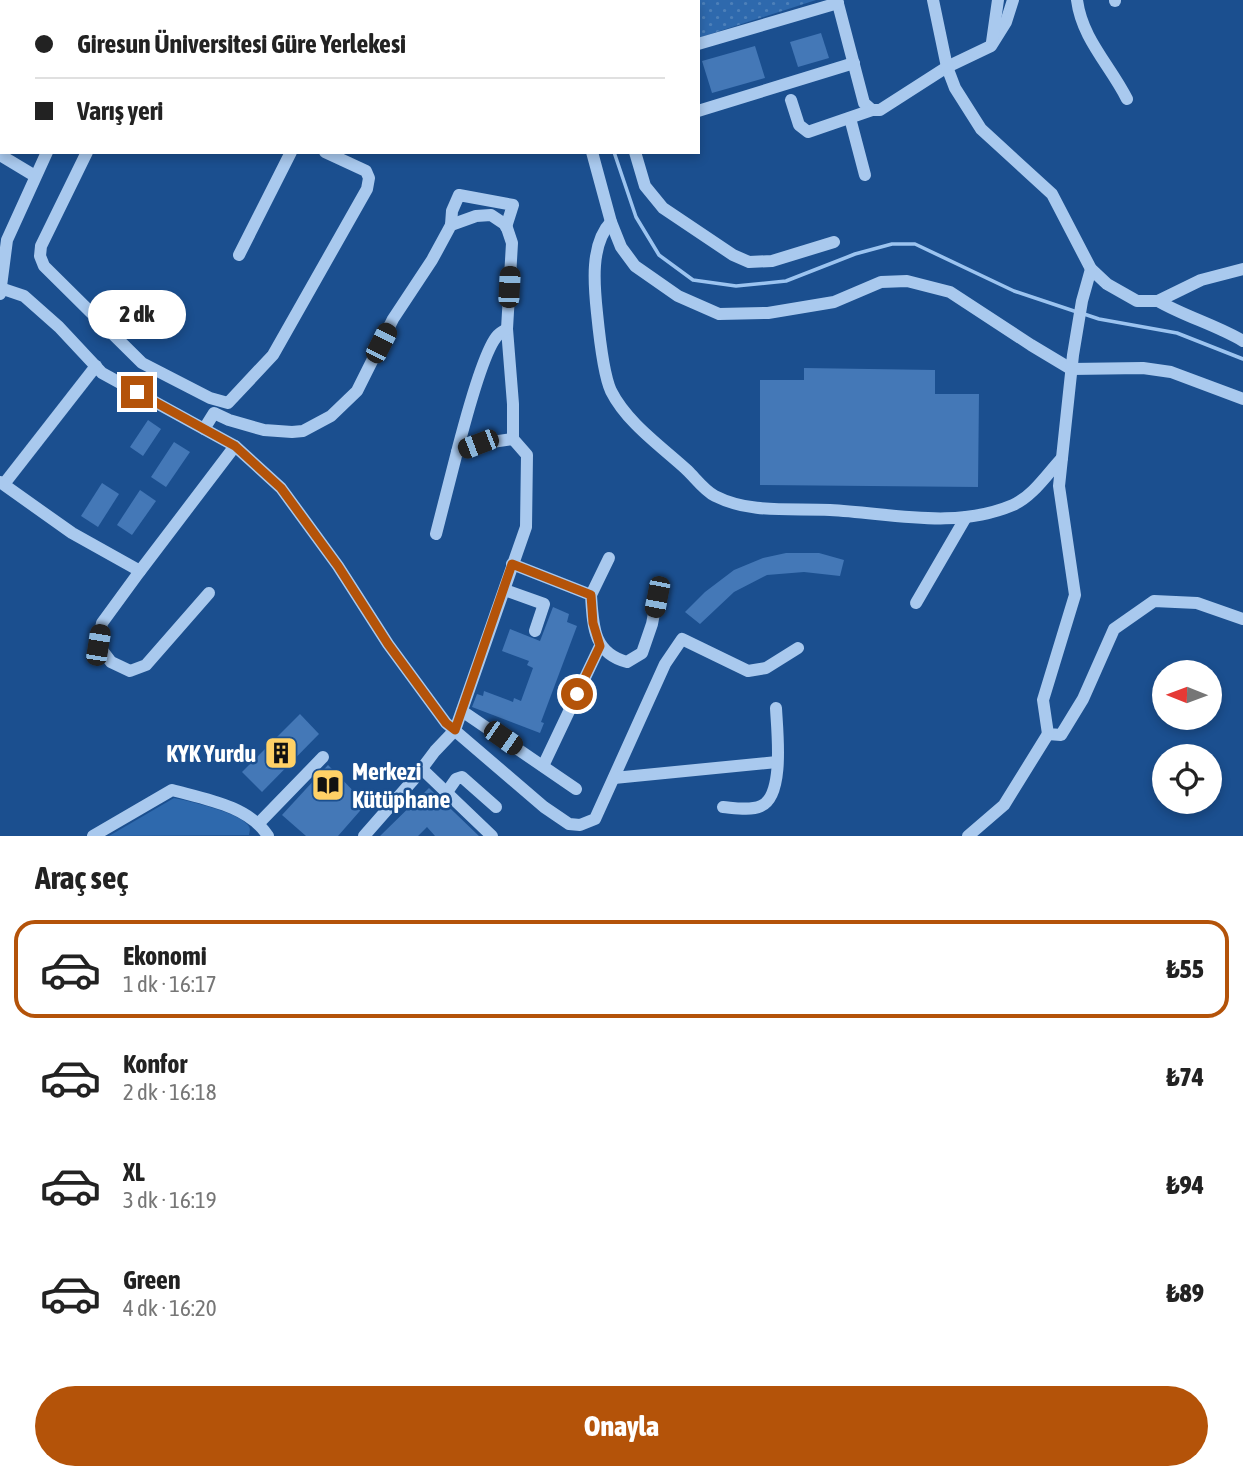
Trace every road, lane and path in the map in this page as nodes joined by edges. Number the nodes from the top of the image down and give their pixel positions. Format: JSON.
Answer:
{"nodes":[{"id":1,"x":933,"y":0,"type":"edge"},
{"id":2,"x":998,"y":0,"type":"edge"},
{"id":3,"x":1013,"y":0,"type":"edge"},
{"id":4,"x":1077,"y":0,"type":"edge"},
{"id":5,"x":838,"y":1,"type":"edge"},
{"id":6,"x":700,"y":43,"type":"edge"},
{"id":7,"x":992,"y":46,"type":"junction"},
{"id":8,"x":854,"y":63,"type":"junction"},
{"id":9,"x":947,"y":67,"type":"junction"},
{"id":10,"x":1127,"y":99,"type":"dead end"},
{"id":11,"x":791,"y":100,"type":"dead end"},
{"id":12,"x":700,"y":110,"type":"edge"},
{"id":13,"x":872,"y":110,"type":"junction"},
{"id":14,"x":850,"y":118,"type":"junction"},
{"id":15,"x":46,"y":154,"type":"edge"},
{"id":16,"x":86,"y":154,"type":"edge"},
{"id":17,"x":290,"y":154,"type":"edge"},
{"id":18,"x":329,"y":154,"type":"edge"},
{"id":19,"x":593,"y":154,"type":"edge"},
{"id":20,"x":636,"y":154,"type":"edge"},
{"id":21,"x":0,"y":155,"type":"edge"},
{"id":22,"x":865,"y":175,"type":"dead end"},
{"id":23,"x":36,"y":176,"type":"junction"},
{"id":24,"x":611,"y":222,"type":"junction"},
{"id":25,"x":451,"y":225,"type":"junction"},
{"id":26,"x":506,"y":227,"type":"junction"},
{"id":27,"x":834,"y":242,"type":"dead end"},
{"id":28,"x":239,"y":255,"type":"dead end"},
{"id":29,"x":1091,"y":269,"type":"junction"},
{"id":30,"x":1243,"y":269,"type":"edge"},
{"id":31,"x":1,"y":290,"type":"edge"},
{"id":32,"x":1158,"y":301,"type":"junction"},
{"id":33,"x":507,"y":329,"type":"junction"},
{"id":34,"x":1243,"y":341,"type":"edge"},
{"id":35,"x":96,"y":366,"type":"junction"},
{"id":36,"x":1072,"y":369,"type":"junction"},
{"id":37,"x":1243,"y":399,"type":"edge"},
{"id":38,"x":204,"y":429,"type":"junction"},
{"id":39,"x":513,"y":439,"type":"junction"},
{"id":40,"x":235,"y":446,"type":"junction"},
{"id":41,"x":457,"y":452,"type":"junction"},
{"id":42,"x":1063,"y":458,"type":"junction"},
{"id":43,"x":2,"y":483,"type":"edge"},
{"id":44,"x":966,"y":517,"type":"junction"},
{"id":45,"x":436,"y":534,"type":"dead end"},
{"id":46,"x":609,"y":558,"type":"dead end"},
{"id":47,"x":512,"y":564,"type":"junction"},
{"id":48,"x":140,"y":571,"type":"junction"},
{"id":49,"x":505,"y":590,"type":"junction"},
{"id":50,"x":209,"y":593,"type":"dead end"},
{"id":51,"x":591,"y":595,"type":"junction"},
{"id":52,"x":657,"y":597,"type":"dead end"},
{"id":53,"x":916,"y":603,"type":"dead end"},
{"id":54,"x":1243,"y":619,"type":"edge"},
{"id":55,"x":536,"y":631,"type":"dead end"},
{"id":56,"x":600,"y":646,"type":"junction"},
{"id":57,"x":798,"y":648,"type":"dead end"},
{"id":58,"x":776,"y":708,"type":"dead end"},
{"id":59,"x":463,"y":711,"type":"junction"},
{"id":60,"x":455,"y":730,"type":"junction"},
{"id":61,"x":1048,"y":734,"type":"junction"},
{"id":62,"x":323,"y":757,"type":"dead end"},
{"id":63,"x":777,"y":762,"type":"junction"},
{"id":64,"x":542,"y":766,"type":"junction"},
{"id":65,"x":422,"y":769,"type":"junction"},
{"id":66,"x":614,"y":778,"type":"junction"},
{"id":67,"x":576,"y":789,"type":"dead end"},
{"id":68,"x":447,"y":792,"type":"junction"},
{"id":69,"x":496,"y":807,"type":"dead end"},
{"id":70,"x":723,"y":807,"type":"dead end"},
{"id":71,"x":260,"y":823,"type":"junction"},
{"id":72,"x":582,"y":830,"type":"edge"},
{"id":73,"x":93,"y":836,"type":"edge"},
{"id":74,"x":268,"y":836,"type":"edge"},
{"id":75,"x":364,"y":836,"type":"edge"},
{"id":76,"x":492,"y":836,"type":"edge"},
{"id":77,"x":968,"y":836,"type":"edge"}],
"edges":[{"from":1,"to":9,"type":"street"},
{"from":2,"to":7,"type":"street"},
{"from":3,"to":7,"type":"street"},
{"from":4,"to":10,"type":"street"},
{"from":5,"to":6,"type":"street"},
{"from":5,"to":8,"type":"street"},
{"from":7,"to":9,"type":"street"},
{"from":8,"to":12,"type":"street"},
{"from":8,"to":13,"type":"street"},
{"from":9,"to":13,"type":"street"},
{"from":9,"to":29,"type":"street"},
{"from":11,"to":14,"type":"street"},
{"from":13,"to":14,"type":"street"},
{"from":14,"to":22,"type":"street"},
{"from":15,"to":23,"type":"street"},
{"from":16,"to":18,"type":"street"},
{"from":17,"to":28,"type":"street"},
{"from":19,"to":24,"type":"street"},
{"from":20,"to":27,"type":"street"},
{"from":21,"to":23,"type":"street"},
{"from":23,"to":31,"type":"street"},
{"from":24,"to":36,"type":"street"},
{"from":24,"to":44,"type":"street"},
{"from":25,"to":26,"type":"street"},
{"from":25,"to":26,"type":"street"},
{"from":25,"to":38,"type":"street"},
{"from":26,"to":33,"type":"street"},
{"from":29,"to":32,"type":"street"},
{"from":29,"to":36,"type":"street"},
{"from":30,"to":32,"type":"street"},
{"from":31,"to":35,"type":"street"},
{"from":32,"to":34,"type":"street"},
{"from":33,"to":39,"type":"street"},
{"from":33,"to":41,"type":"street"},
{"from":35,"to":38,"type":"street"},
{"from":35,"to":43,"type":"street"},
{"from":36,"to":37,"type":"street"},
{"from":36,"to":42,"type":"street"},
{"from":38,"to":40,"type":"street"},
{"from":39,"to":41,"type":"street"},
{"from":39,"to":47,"type":"street"},
{"from":40,"to":48,"type":"street"},
{"from":40,"to":60,"type":"street"},
{"from":41,"to":45,"type":"street"},
{"from":42,"to":44,"type":"street"},
{"from":42,"to":61,"type":"street"},
{"from":43,"to":48,"type":"street"},
{"from":44,"to":53,"type":"street"},
{"from":46,"to":51,"type":"street"},
{"from":47,"to":49,"type":"street"},
{"from":47,"to":51,"type":"street"},
{"from":48,"to":50,"type":"street"},
{"from":49,"to":55,"type":"street"},
{"from":49,"to":59,"type":"street"},
{"from":51,"to":56,"type":"street"},
{"from":52,"to":56,"type":"street"},
{"from":54,"to":61,"type":"street"},
{"from":56,"to":64,"type":"street"},
{"from":57,"to":66,"type":"street"},
{"from":58,"to":63,"type":"street"},
{"from":59,"to":60,"type":"street"},
{"from":59,"to":64,"type":"street"},
{"from":60,"to":65,"type":"street"},
{"from":60,"to":72,"type":"street"},
{"from":61,"to":77,"type":"street"},
{"from":62,"to":71,"type":"street"},
{"from":63,"to":66,"type":"street"},
{"from":63,"to":70,"type":"street"},
{"from":64,"to":67,"type":"street"},
{"from":65,"to":68,"type":"street"},
{"from":65,"to":75,"type":"street"},
{"from":66,"to":72,"type":"street"},
{"from":68,"to":69,"type":"street"},
{"from":68,"to":76,"type":"street"},
{"from":71,"to":73,"type":"street"},
{"from":71,"to":74,"type":"street"}]}
